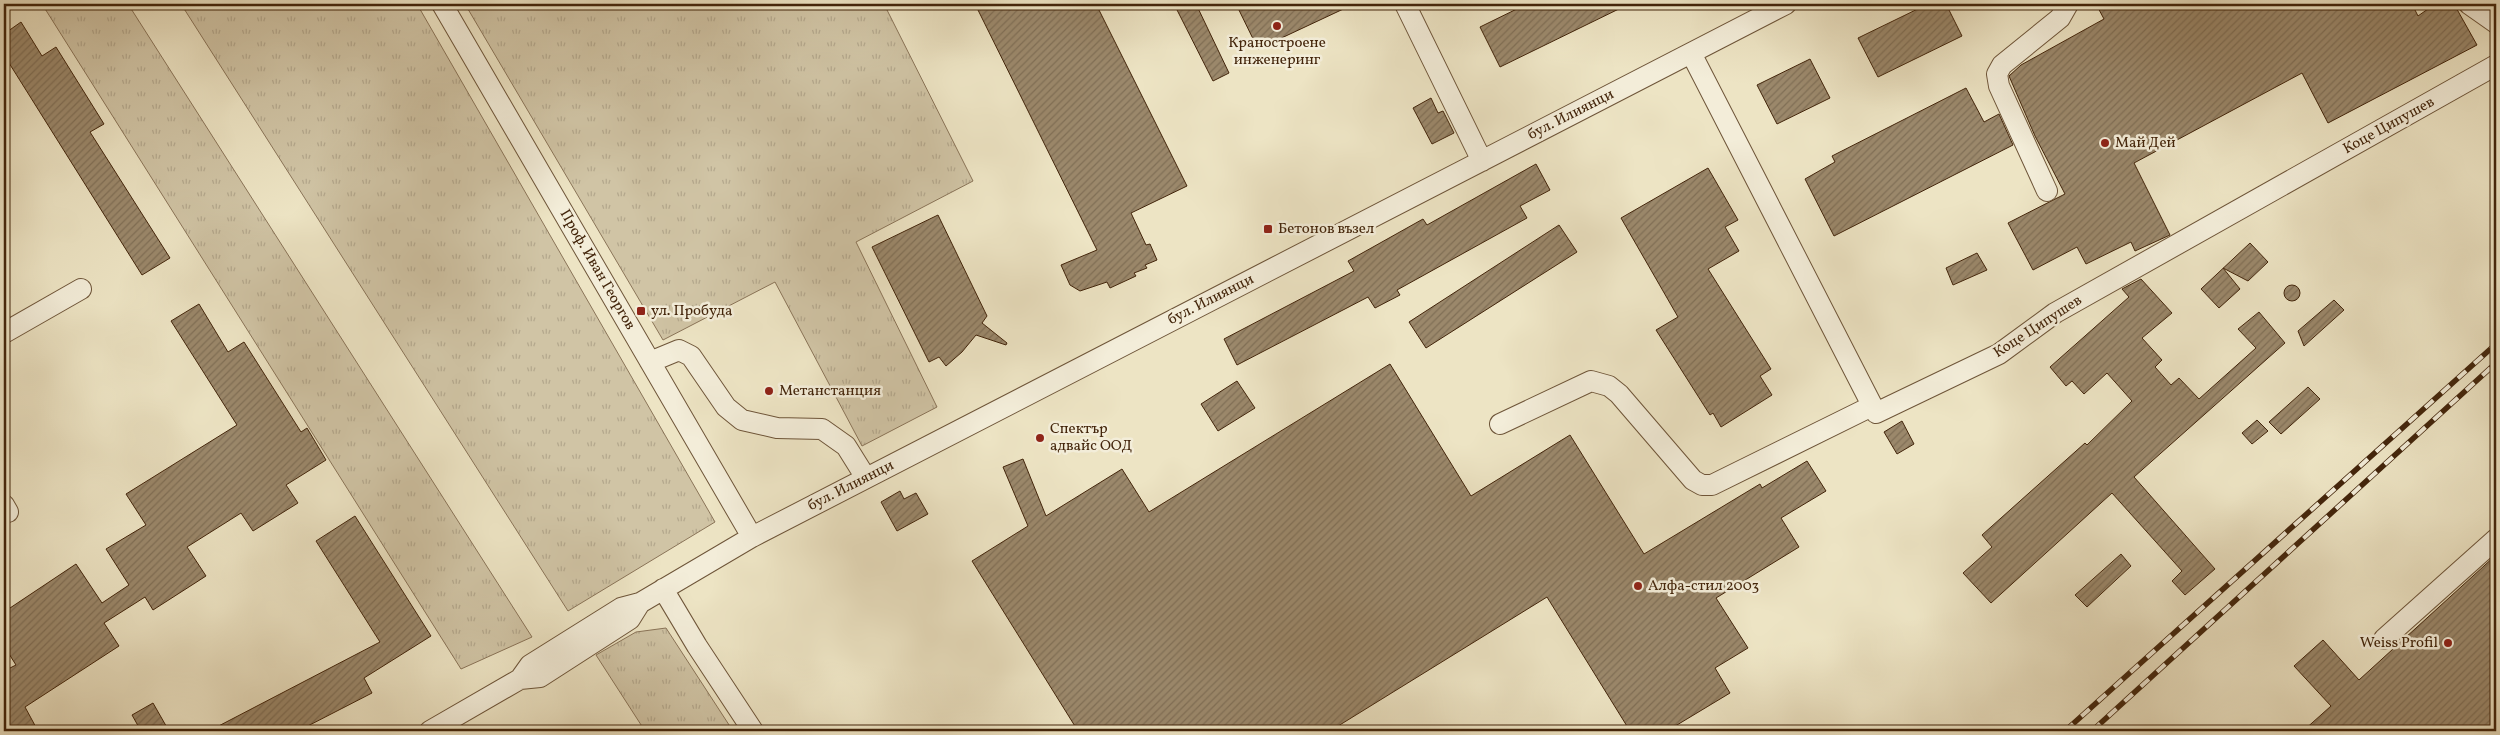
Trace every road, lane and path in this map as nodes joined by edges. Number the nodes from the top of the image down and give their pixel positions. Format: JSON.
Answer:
{"nodes":[{"id":1,"x":442,"y":4,"type":"edge"},
{"id":2,"x":1405,"y":4,"type":"edge"},
{"id":3,"x":1786,"y":4,"type":"edge"},
{"id":4,"x":2068,"y":4,"type":"edge"},
{"id":5,"x":2469,"y":4,"type":"edge"},
{"id":6,"x":2496,"y":24,"type":"edge"},
{"id":7,"x":1691,"y":53,"type":"junction"},
{"id":8,"x":2496,"y":65,"type":"edge"},
{"id":9,"x":1482,"y":161,"type":"junction"},
{"id":10,"x":2047,"y":191,"type":"dead end"},
{"id":11,"x":81,"y":289,"type":"dead end"},
{"id":12,"x":4,"y":333,"type":"edge"},
{"id":13,"x":650,"y":362,"type":"junction"},
{"id":14,"x":1874,"y":409,"type":"junction"},
{"id":15,"x":1500,"y":424,"type":"dead end"},
{"id":16,"x":866,"y":478,"type":"junction"},
{"id":17,"x":752,"y":537,"type":"junction"},
{"id":18,"x":2496,"y":539,"type":"edge"},
{"id":19,"x":663,"y":589,"type":"junction"},
{"id":20,"x":2384,"y":639,"type":"dead end"},
{"id":21,"x":430,"y":731,"type":"edge"},
{"id":22,"x":753,"y":731,"type":"edge"}],
"edges":[{"from":1,"to":13,"type":"street","name":"Проф. Иван Георгов"},
{"from":2,"to":9,"type":"street"},
{"from":3,"to":7,"type":"street","name":"бул. Илиянци"},
{"from":4,"to":10,"type":"street"},
{"from":5,"to":6,"type":"street"},
{"from":7,"to":9,"type":"street","name":"бул. Илиянци"},
{"from":7,"to":14,"type":"street"},
{"from":8,"to":14,"type":"street","name":"Коце Ципушев"},
{"from":9,"to":16,"type":"street","name":"бул. Илиянци"},
{"from":11,"to":12,"type":"street"},
{"from":13,"to":16,"type":"street"},
{"from":13,"to":17,"type":"street","name":"Проф. Иван Георгов"},
{"from":14,"to":15,"type":"street","name":"Коце Ципушев"},
{"from":16,"to":17,"type":"street","name":"бул. Илиянци"},
{"from":17,"to":19,"type":"street","name":"бул. Илиянци"},
{"from":18,"to":20,"type":"street"},
{"from":19,"to":21,"type":"street","name":"бул. Илиянци"},
{"from":19,"to":22,"type":"street"}]}
